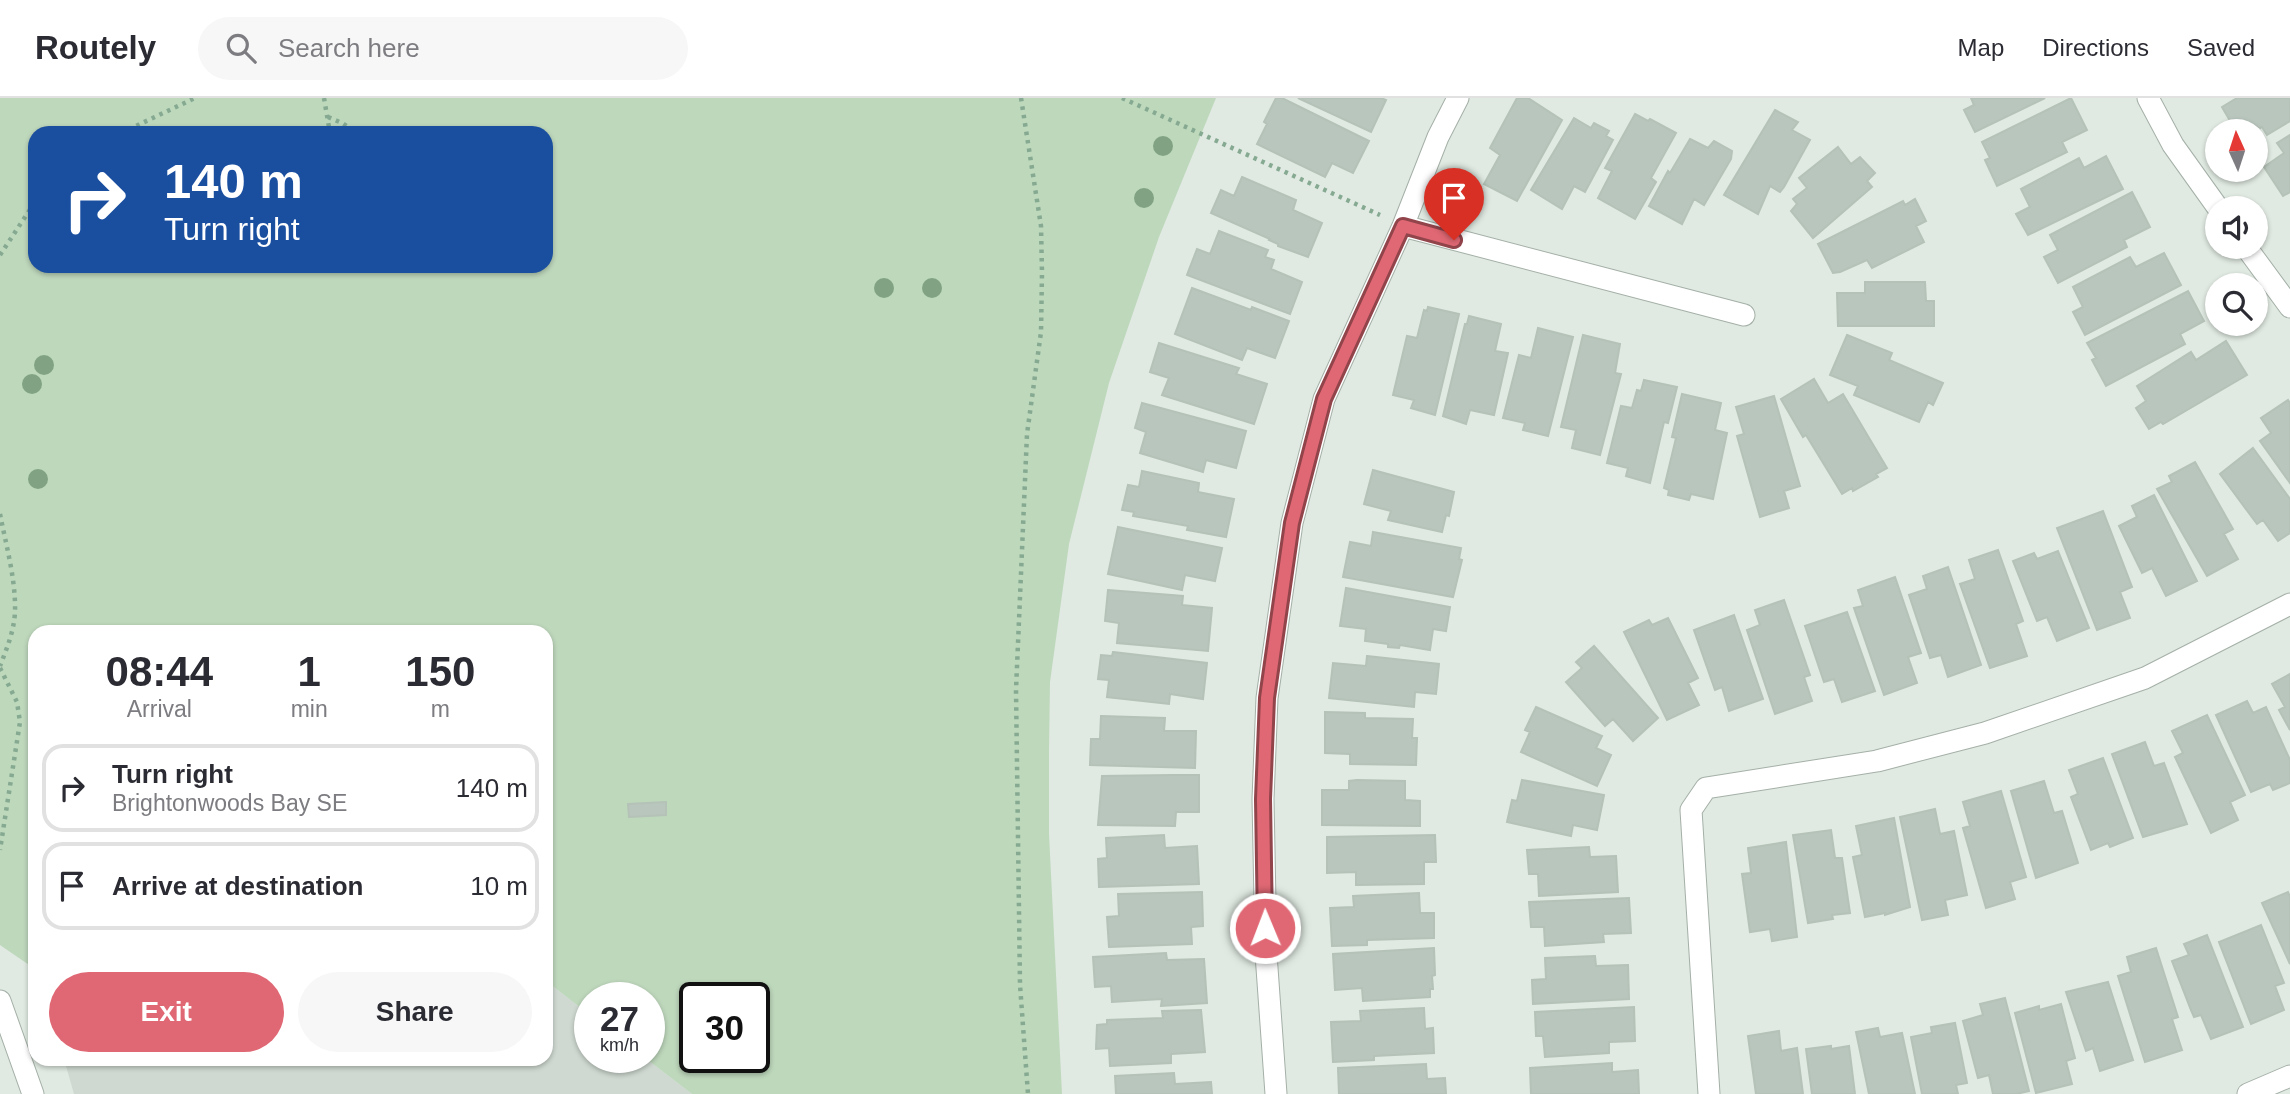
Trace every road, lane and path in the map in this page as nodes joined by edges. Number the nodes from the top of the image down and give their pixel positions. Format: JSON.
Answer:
{"nodes":[{"id":1,"x":195,"y":98,"type":"edge"},
{"id":2,"x":324,"y":98,"type":"edge"},
{"id":3,"x":1020,"y":98,"type":"edge"},
{"id":4,"x":1122,"y":98,"type":"edge"},
{"id":5,"x":1458,"y":98,"type":"edge"},
{"id":6,"x":2148,"y":98,"type":"edge"},
{"id":7,"x":328,"y":117,"type":"junction"},
{"id":8,"x":136,"y":126,"type":"edge"},
{"id":9,"x":329,"y":126,"type":"edge"},
{"id":10,"x":347,"y":126,"type":"edge"},
{"id":11,"x":2209,"y":196,"type":"edge"},
{"id":12,"x":28,"y":212,"type":"edge"},
{"id":13,"x":1403,"y":226,"type":"junction"},
{"id":14,"x":0,"y":254,"type":"edge"},
{"id":15,"x":2254,"y":259,"type":"edge"},
{"id":16,"x":2290,"y":307,"type":"edge"},
{"id":17,"x":1744,"y":316,"type":"dead end"},
{"id":18,"x":0,"y":514,"type":"edge"},
{"id":19,"x":2290,"y":604,"type":"edge"},
{"id":20,"x":0,"y":667,"type":"edge"},
{"id":21,"x":0,"y":850,"type":"edge"},
{"id":22,"x":0,"y":1001,"type":"edge"},
{"id":23,"x":2290,"y":1076,"type":"edge"},
{"id":24,"x":33,"y":1094,"type":"edge"},
{"id":25,"x":1028,"y":1094,"type":"edge"},
{"id":26,"x":1276,"y":1094,"type":"edge"},
{"id":27,"x":1709,"y":1094,"type":"edge"},
{"id":28,"x":2248,"y":1094,"type":"edge"}],
"edges":[{"from":1,"to":8,"type":"path"},
{"from":2,"to":7,"type":"path"},
{"from":3,"to":25,"type":"path"},
{"from":4,"to":13,"type":"path"},
{"from":5,"to":13,"type":"street"},
{"from":6,"to":11,"type":"street"},
{"from":7,"to":9,"type":"path"},
{"from":7,"to":10,"type":"path"},
{"from":12,"to":14,"type":"path"},
{"from":13,"to":17,"type":"street"},
{"from":13,"to":26,"type":"street"},
{"from":15,"to":16,"type":"street"},
{"from":18,"to":20,"type":"path"},
{"from":19,"to":27,"type":"street"},
{"from":20,"to":21,"type":"path"},
{"from":22,"to":24,"type":"street"},
{"from":23,"to":28,"type":"street"}]}
